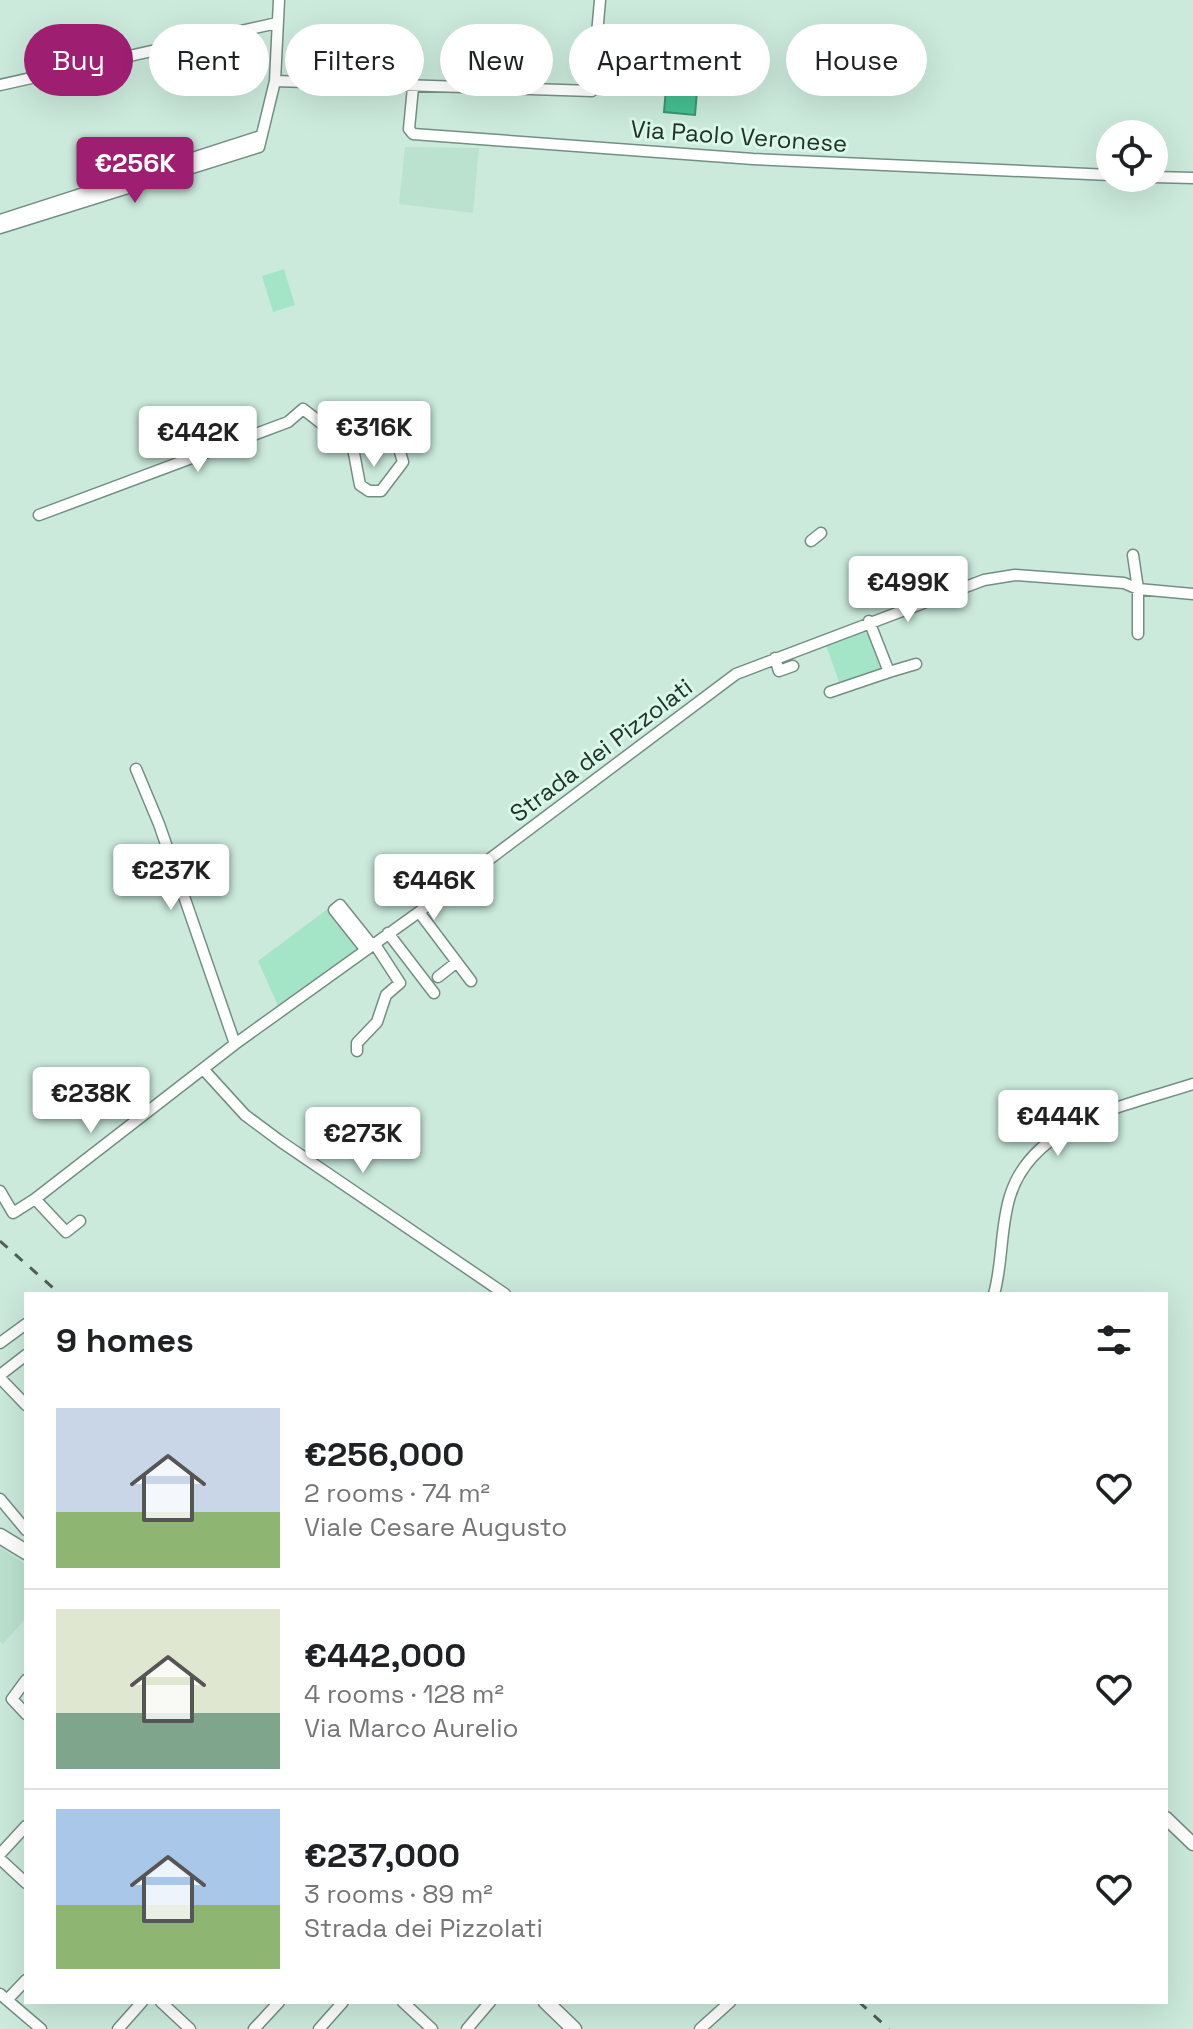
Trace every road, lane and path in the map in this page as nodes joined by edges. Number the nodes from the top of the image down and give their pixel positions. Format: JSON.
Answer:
{"nodes":[{"id":1,"x":279,"y":0,"type":"edge"},
{"id":2,"x":600,"y":0,"type":"edge"},
{"id":3,"x":277,"y":23,"type":"junction"},
{"id":4,"x":275,"y":81,"type":"junction"},
{"id":5,"x":285,"y":81,"type":"edge"},
{"id":6,"x":0,"y":85,"type":"edge"},
{"id":7,"x":424,"y":87,"type":"edge"},
{"id":8,"x":412,"y":96,"type":"edge"},
{"id":9,"x":260,"y":142,"type":"junction"},
{"id":10,"x":1096,"y":174,"type":"edge"},
{"id":11,"x":1168,"y":177,"type":"edge"},
{"id":12,"x":1193,"y":178,"type":"edge"},
{"id":13,"x":0,"y":220,"type":"edge"},
{"id":14,"x":0,"y":228,"type":"edge"},
{"id":15,"x":353,"y":448,"type":"junction"},
{"id":16,"x":39,"y":515,"type":"dead end"},
{"id":17,"x":821,"y":533,"type":"dead end"},
{"id":18,"x":811,"y":541,"type":"dead end"},
{"id":19,"x":1133,"y":555,"type":"dead end"},
{"id":20,"x":1138,"y":589,"type":"junction"},
{"id":21,"x":1193,"y":594,"type":"edge"},
{"id":22,"x":869,"y":621,"type":"junction"},
{"id":23,"x":1138,"y":634,"type":"dead end"},
{"id":24,"x":775,"y":658,"type":"junction"},
{"id":25,"x":916,"y":664,"type":"dead end"},
{"id":26,"x":793,"y":666,"type":"dead end"},
{"id":27,"x":889,"y":672,"type":"junction"},
{"id":28,"x":830,"y":692,"type":"dead end"},
{"id":29,"x":136,"y":769,"type":"dead end"},
{"id":30,"x":340,"y":905,"type":"dead end"},
{"id":31,"x":419,"y":912,"type":"junction"},
{"id":32,"x":388,"y":933,"type":"junction"},
{"id":33,"x":370,"y":946,"type":"junction"},
{"id":34,"x":457,"y":962,"type":"junction"},
{"id":35,"x":438,"y":977,"type":"dead end"},
{"id":36,"x":471,"y":981,"type":"dead end"},
{"id":37,"x":434,"y":993,"type":"dead end"},
{"id":38,"x":235,"y":1044,"type":"junction"},
{"id":39,"x":357,"y":1051,"type":"dead end"},
{"id":40,"x":204,"y":1070,"type":"junction"},
{"id":41,"x":1193,"y":1084,"type":"edge"},
{"id":42,"x":0,"y":1191,"type":"edge"},
{"id":43,"x":35,"y":1199,"type":"junction"},
{"id":44,"x":80,"y":1221,"type":"dead end"},
{"id":45,"x":502,"y":1292,"type":"edge"},
{"id":46,"x":994,"y":1292,"type":"edge"},
{"id":47,"x":24,"y":1325,"type":"edge"},
{"id":48,"x":0,"y":1343,"type":"edge"},
{"id":49,"x":23,"y":1357,"type":"edge"},
{"id":50,"x":0,"y":1377,"type":"edge"},
{"id":51,"x":24,"y":1403,"type":"edge"},
{"id":52,"x":0,"y":1499,"type":"edge"},
{"id":53,"x":24,"y":1528,"type":"edge"},
{"id":54,"x":0,"y":1536,"type":"edge"},
{"id":55,"x":24,"y":1551,"type":"edge"},
{"id":56,"x":24,"y":1683,"type":"edge"},
{"id":57,"x":24,"y":1712,"type":"edge"},
{"id":58,"x":1168,"y":1820,"type":"edge"},
{"id":59,"x":24,"y":1828,"type":"edge"},
{"id":60,"x":1193,"y":1844,"type":"edge"},
{"id":61,"x":0,"y":1856,"type":"edge"},
{"id":62,"x":24,"y":1881,"type":"edge"},
{"id":63,"x":24,"y":1982,"type":"edge"},
{"id":64,"x":4,"y":1997,"type":"edge"},
{"id":65,"x":140,"y":2004,"type":"edge"},
{"id":66,"x":163,"y":2004,"type":"edge"},
{"id":67,"x":277,"y":2004,"type":"edge"},
{"id":68,"x":341,"y":2004,"type":"edge"},
{"id":69,"x":405,"y":2004,"type":"edge"},
{"id":70,"x":488,"y":2004,"type":"edge"},
{"id":71,"x":549,"y":2004,"type":"edge"},
{"id":72,"x":728,"y":2004,"type":"edge"},
{"id":73,"x":41,"y":2029,"type":"edge"},
{"id":74,"x":118,"y":2029,"type":"edge"},
{"id":75,"x":190,"y":2029,"type":"edge"},
{"id":76,"x":254,"y":2029,"type":"edge"},
{"id":77,"x":319,"y":2029,"type":"edge"},
{"id":78,"x":432,"y":2029,"type":"edge"},
{"id":79,"x":467,"y":2029,"type":"edge"},
{"id":80,"x":574,"y":2029,"type":"edge"},
{"id":81,"x":700,"y":2029,"type":"edge"}],
"edges":[{"from":1,"to":3,"type":"street"},
{"from":2,"to":7,"type":"street"},
{"from":3,"to":4,"type":"street"},
{"from":3,"to":6,"type":"street"},
{"from":4,"to":5,"type":"street"},
{"from":4,"to":9,"type":"street"},
{"from":8,"to":10,"type":"street","name":"Via Paolo Veronese"},
{"from":9,"to":13,"type":"street"},
{"from":9,"to":14,"type":"street"},
{"from":11,"to":12,"type":"street"},
{"from":15,"to":15,"type":"street"},
{"from":15,"to":16,"type":"street"},
{"from":17,"to":18,"type":"street"},
{"from":19,"to":20,"type":"street"},
{"from":20,"to":21,"type":"street","name":"Strada dei Pizzolati"},
{"from":20,"to":22,"type":"street","name":"Strada dei Pizzolati"},
{"from":20,"to":23,"type":"street"},
{"from":22,"to":24,"type":"street","name":"Strada dei Pizzolati"},
{"from":22,"to":27,"type":"street"},
{"from":24,"to":26,"type":"street"},
{"from":24,"to":31,"type":"street","name":"Strada dei Pizzolati"},
{"from":25,"to":27,"type":"street"},
{"from":27,"to":28,"type":"street"},
{"from":29,"to":38,"type":"street"},
{"from":30,"to":33,"type":"street"},
{"from":31,"to":32,"type":"street","name":"Strada dei Pizzolati"},
{"from":31,"to":34,"type":"street"},
{"from":32,"to":33,"type":"street","name":"Strada dei Pizzolati"},
{"from":32,"to":37,"type":"street"},
{"from":33,"to":38,"type":"street","name":"Strada dei Pizzolati"},
{"from":33,"to":39,"type":"street"},
{"from":34,"to":35,"type":"street"},
{"from":34,"to":36,"type":"street"},
{"from":38,"to":40,"type":"street","name":"Strada dei Pizzolati"},
{"from":40,"to":43,"type":"street","name":"Strada dei Pizzolati"},
{"from":40,"to":45,"type":"street"},
{"from":41,"to":46,"type":"street"},
{"from":42,"to":43,"type":"street","name":"Strada dei Pizzolati"},
{"from":43,"to":44,"type":"street"},
{"from":47,"to":48,"type":"street"},
{"from":49,"to":50,"type":"street"},
{"from":50,"to":51,"type":"street"},
{"from":52,"to":53,"type":"street"},
{"from":54,"to":55,"type":"main road"},
{"from":56,"to":57,"type":"street"},
{"from":58,"to":60,"type":"street"},
{"from":59,"to":61,"type":"street"},
{"from":61,"to":62,"type":"street"},
{"from":63,"to":64,"type":"street"},
{"from":64,"to":73,"type":"street"},
{"from":65,"to":74,"type":"street"},
{"from":66,"to":75,"type":"street"},
{"from":67,"to":76,"type":"street"},
{"from":68,"to":77,"type":"street"},
{"from":69,"to":78,"type":"street"},
{"from":70,"to":79,"type":"street"},
{"from":71,"to":80,"type":"main road"},
{"from":72,"to":81,"type":"street"}]}
